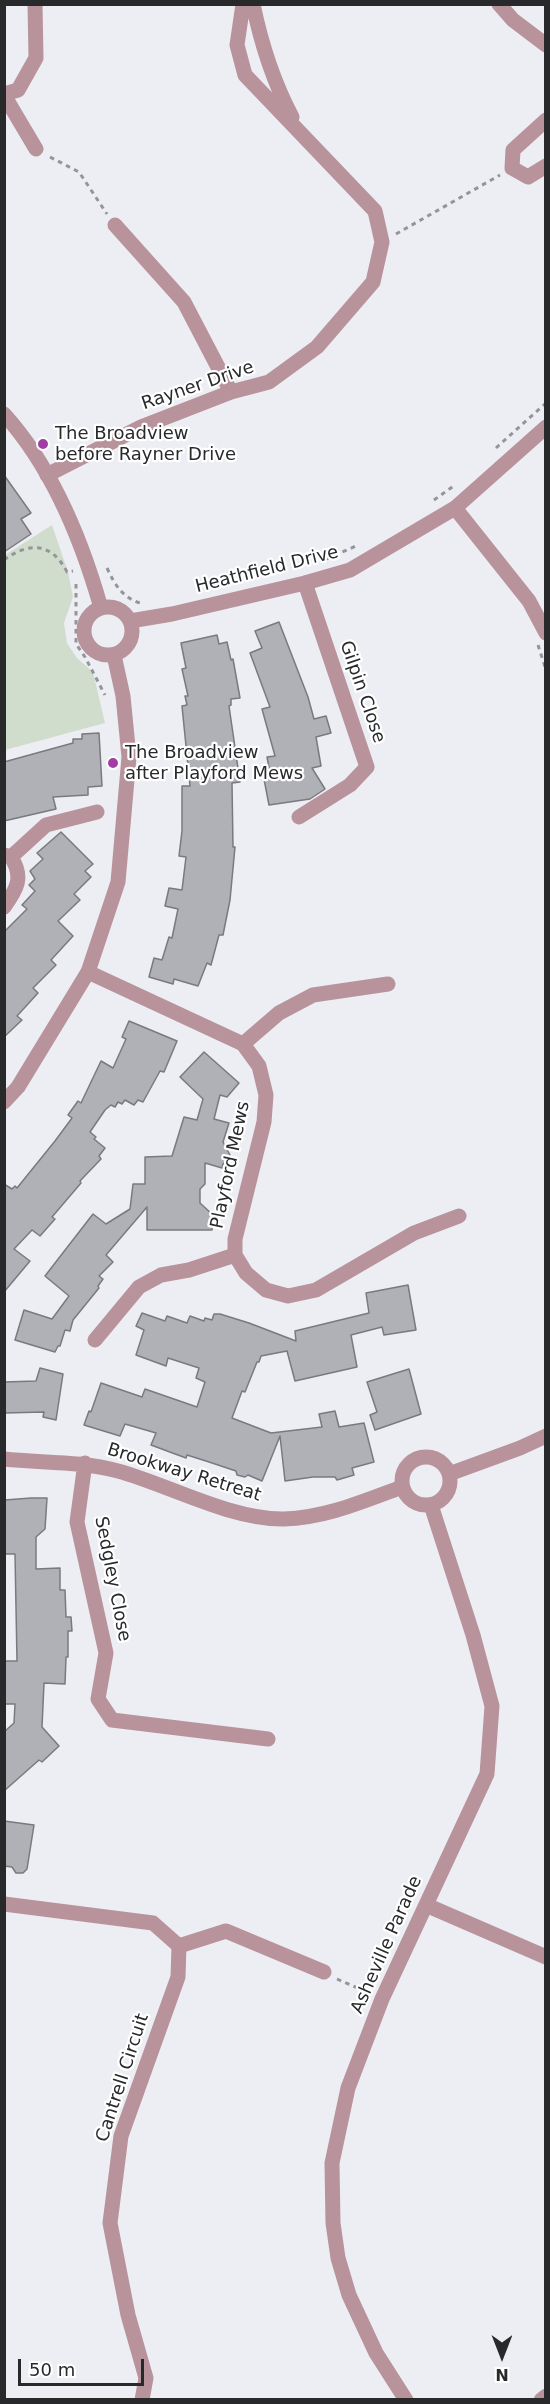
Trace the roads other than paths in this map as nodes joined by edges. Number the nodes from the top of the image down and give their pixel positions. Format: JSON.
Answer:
{"nodes":[{"id":1,"x":35,"y":4,"type":"edge"},
{"id":2,"x":243,"y":4,"type":"edge"},
{"id":3,"x":253,"y":4,"type":"edge"},
{"id":4,"x":499,"y":4,"type":"edge"},
{"id":5,"x":546,"y":45,"type":"edge"},
{"id":6,"x":4,"y":95,"type":"edge"},
{"id":7,"x":546,"y":120,"type":"edge"},
{"id":8,"x":304,"y":138,"type":"junction"},
{"id":9,"x":36,"y":149,"type":"road end"},
{"id":10,"x":546,"y":166,"type":"edge"},
{"id":11,"x":115,"y":225,"type":"road end"},
{"id":12,"x":231,"y":392,"type":"junction"},
{"id":13,"x":4,"y":414,"type":"edge"},
{"id":14,"x":546,"y":427,"type":"edge"},
{"id":15,"x":46,"y":475,"type":"junction"},
{"id":16,"x":455,"y":508,"type":"junction"},
{"id":17,"x":305,"y":583,"type":"junction"},
{"id":18,"x":101,"y":608,"type":"junction"},
{"id":19,"x":130,"y":621,"type":"junction"},
{"id":20,"x":546,"y":633,"type":"edge"},
{"id":21,"x":114,"y":655,"type":"junction"},
{"id":22,"x":97,"y":812,"type":"dead end"},
{"id":23,"x":299,"y":817,"type":"dead end"},
{"id":24,"x":8,"y":856,"type":"edge"},
{"id":25,"x":4,"y":907,"type":"edge"},
{"id":26,"x":88,"y":972,"type":"junction"},
{"id":27,"x":387,"y":984,"type":"dead end"},
{"id":28,"x":243,"y":1044,"type":"junction"},
{"id":29,"x":6,"y":1098,"type":"edge"},
{"id":30,"x":459,"y":1216,"type":"dead end"},
{"id":31,"x":235,"y":1255,"type":"junction"},
{"id":32,"x":95,"y":1340,"type":"dead end"},
{"id":33,"x":546,"y":1436,"type":"edge"},
{"id":34,"x":4,"y":1459,"type":"edge"},
{"id":35,"x":22,"y":1461,"type":"junction"},
{"id":36,"x":85,"y":1464,"type":"junction"},
{"id":37,"x":4,"y":1466,"type":"edge"},
{"id":38,"x":449,"y":1474,"type":"junction"},
{"id":39,"x":402,"y":1487,"type":"junction"},
{"id":40,"x":431,"y":1505,"type":"junction"},
{"id":41,"x":268,"y":1739,"type":"dead end"},
{"id":42,"x":4,"y":1904,"type":"edge"},
{"id":43,"x":426,"y":1905,"type":"junction"},
{"id":44,"x":179,"y":1946,"type":"junction"},
{"id":45,"x":546,"y":1957,"type":"edge"},
{"id":46,"x":324,"y":1972,"type":"road end"},
{"id":47,"x":546,"y":2396,"type":"edge"},
{"id":48,"x":142,"y":2400,"type":"edge"},
{"id":49,"x":406,"y":2400,"type":"edge"},
{"id":50,"x":541,"y":2400,"type":"edge"}],
"edges":[{"from":1,"to":6,"type":"street"},
{"from":2,"to":8,"type":"street","name":"Rayner Drive"},
{"from":3,"to":8,"type":"street","name":"Rayner Drive"},
{"from":4,"to":5,"type":"street"},
{"from":6,"to":9,"type":"street"},
{"from":7,"to":10,"type":"street"},
{"from":8,"to":12,"type":"street","name":"Rayner Drive"},
{"from":11,"to":12,"type":"street"},
{"from":12,"to":15,"type":"street","name":"Rayner Drive"},
{"from":13,"to":15,"type":"street"},
{"from":14,"to":16,"type":"street","name":"Heathfield Drive"},
{"from":15,"to":18,"type":"street"},
{"from":16,"to":17,"type":"street","name":"Heathfield Drive"},
{"from":16,"to":20,"type":"street"},
{"from":17,"to":19,"type":"street","name":"Heathfield Drive"},
{"from":17,"to":23,"type":"street","name":"Gilpin Close"},
{"from":18,"to":19,"type":"street"},
{"from":18,"to":21,"type":"street"},
{"from":19,"to":21,"type":"street"},
{"from":21,"to":26,"type":"street"},
{"from":22,"to":24,"type":"street"},
{"from":24,"to":25,"type":"street"},
{"from":26,"to":28,"type":"street"},
{"from":26,"to":29,"type":"street"},
{"from":27,"to":28,"type":"street"},
{"from":28,"to":31,"type":"street","name":"Playford Mews"},
{"from":30,"to":31,"type":"street","name":"Playford Mews"},
{"from":31,"to":32,"type":"street","name":"Playford Mews"},
{"from":33,"to":38,"type":"street"},
{"from":34,"to":35,"type":"street","name":"Brookway Retreat"},
{"from":35,"to":36,"type":"street","name":"Brookway Retreat"},
{"from":35,"to":37,"type":"street","name":"Brookway Retreat"},
{"from":36,"to":39,"type":"street","name":"Brookway Retreat"},
{"from":36,"to":41,"type":"street","name":"Sedgley Close"},
{"from":38,"to":39,"type":"street"},
{"from":38,"to":40,"type":"street"},
{"from":39,"to":40,"type":"street"},
{"from":40,"to":43,"type":"street","name":"Asheville Parade"},
{"from":42,"to":44,"type":"street"},
{"from":43,"to":45,"type":"street"},
{"from":43,"to":49,"type":"street","name":"Asheville Parade"},
{"from":44,"to":46,"type":"street"},
{"from":44,"to":48,"type":"street","name":"Cantrell Circuit"},
{"from":47,"to":50,"type":"street"}]}
